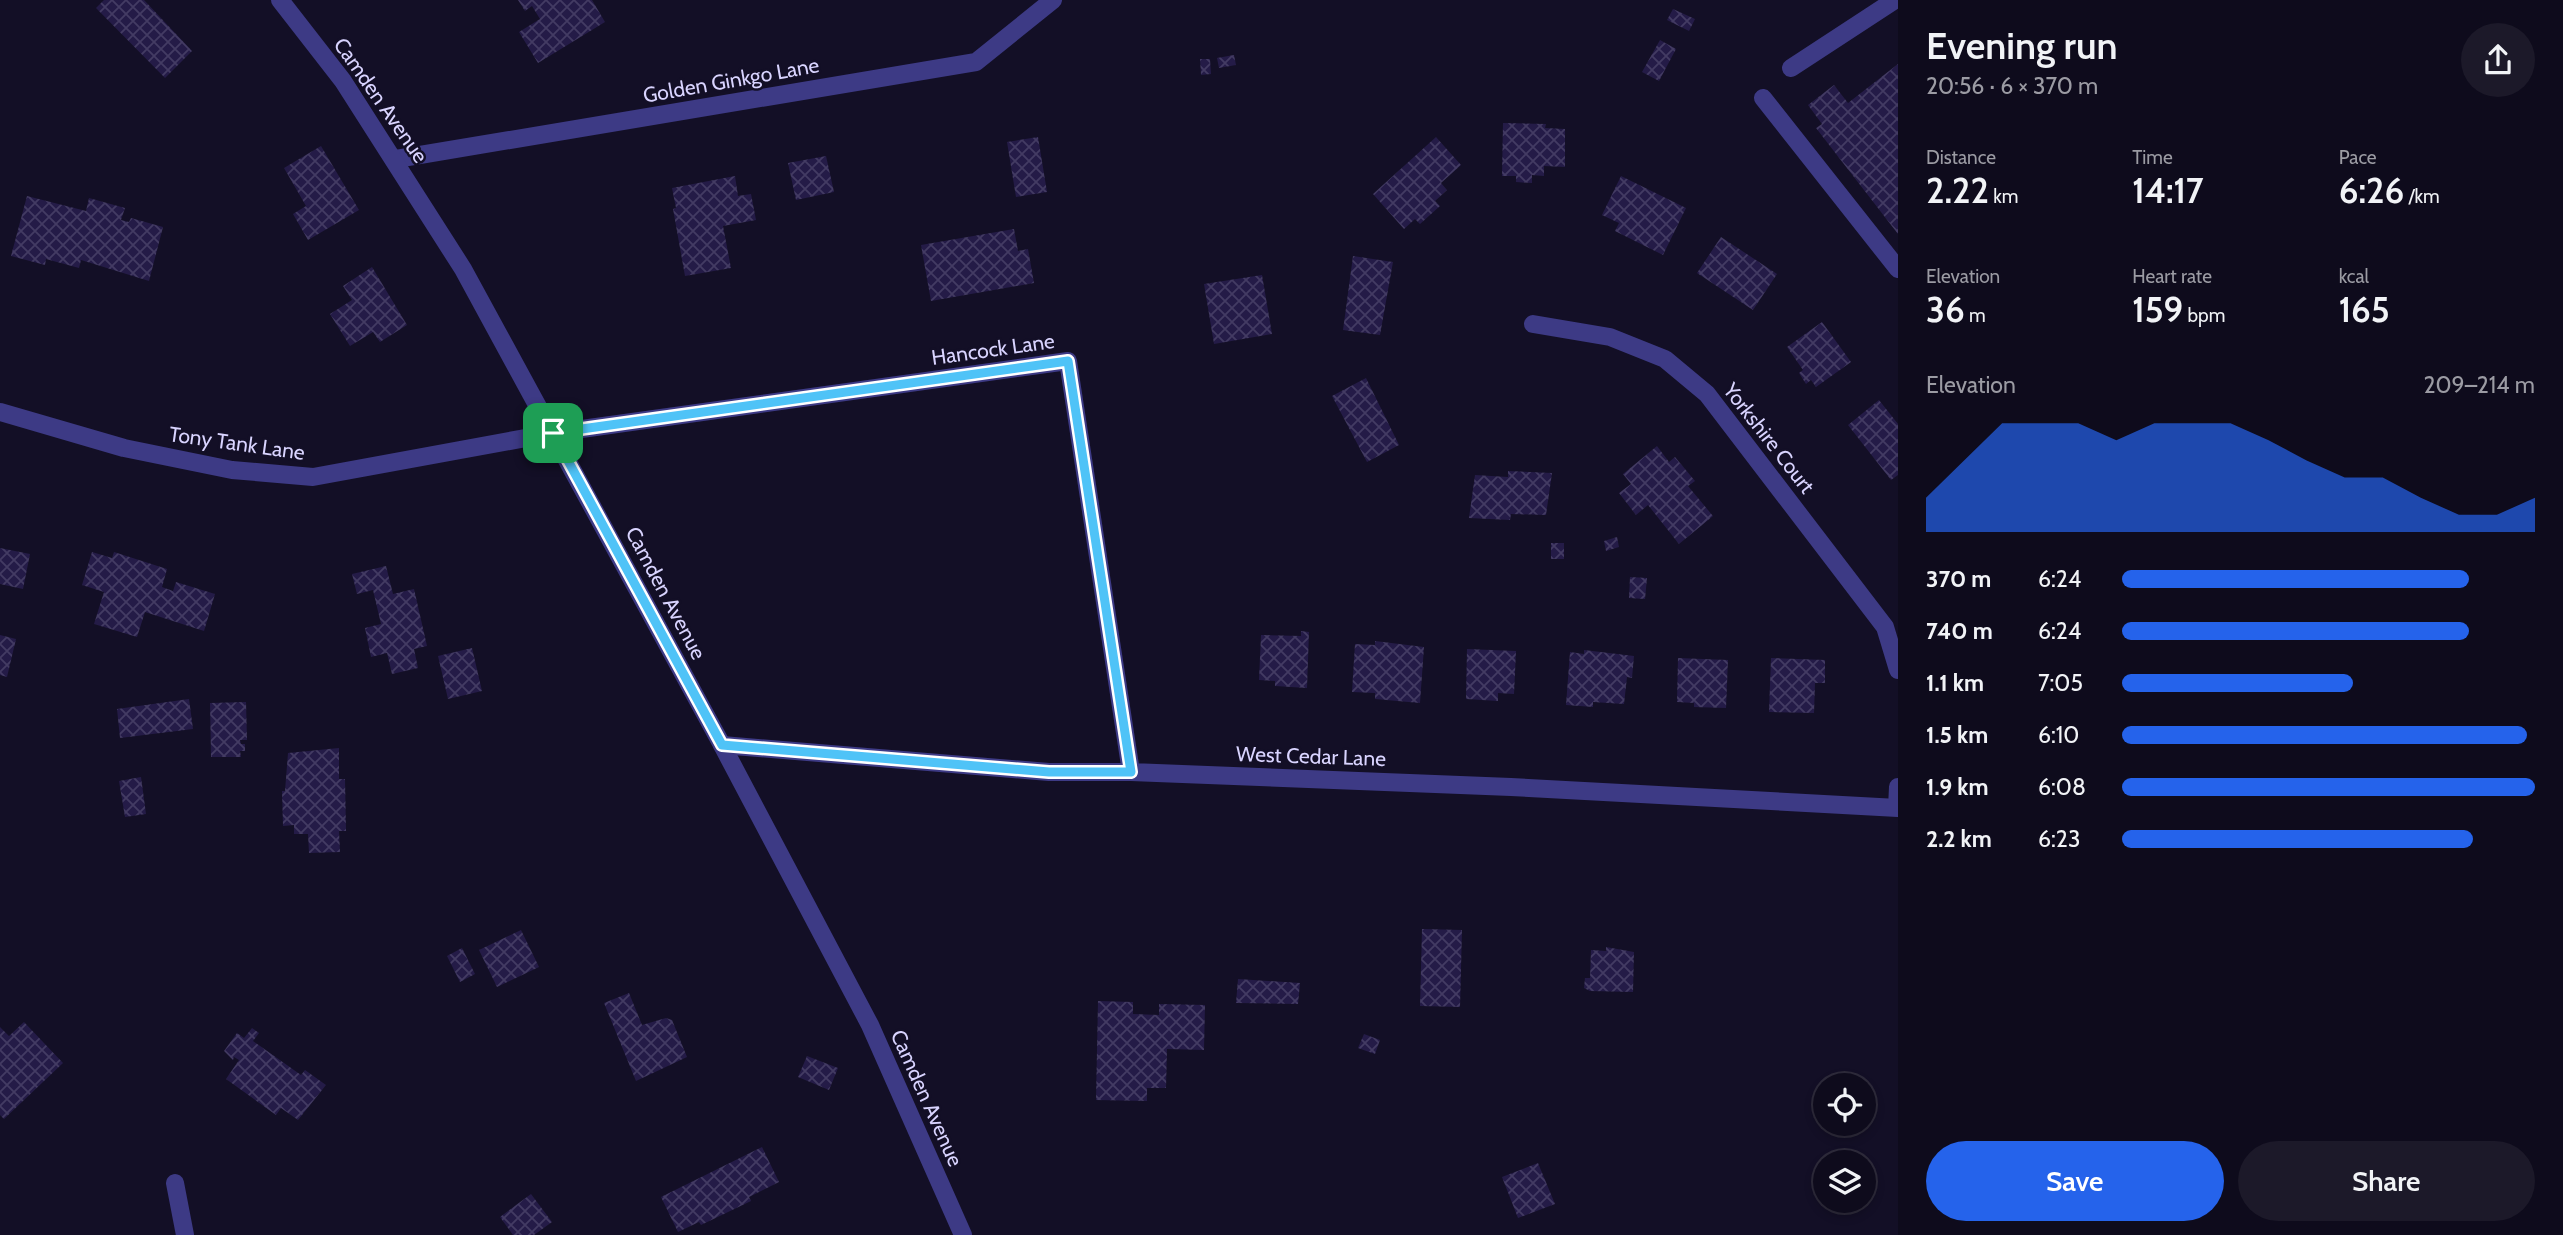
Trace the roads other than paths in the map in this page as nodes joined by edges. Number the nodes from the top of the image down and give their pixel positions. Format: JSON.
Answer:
{"nodes":[{"id":1,"x":280,"y":0,"type":"edge"},
{"id":2,"x":1053,"y":0,"type":"edge"},
{"id":3,"x":1895,"y":0,"type":"edge"},
{"id":4,"x":1791,"y":68,"type":"dead end"},
{"id":5,"x":1763,"y":98,"type":"dead end"},
{"id":6,"x":396,"y":159,"type":"junction"},
{"id":7,"x":1898,"y":269,"type":"edge"},
{"id":8,"x":1533,"y":324,"type":"dead end"},
{"id":9,"x":0,"y":412,"type":"edge"},
{"id":10,"x":553,"y":433,"type":"junction"},
{"id":11,"x":1898,"y":670,"type":"edge"},
{"id":12,"x":722,"y":745,"type":"junction"},
{"id":13,"x":1131,"y":772,"type":"junction"},
{"id":14,"x":1898,"y":787,"type":"edge"},
{"id":15,"x":1898,"y":808,"type":"edge"},
{"id":16,"x":176,"y":1183,"type":"dead end"},
{"id":17,"x":184,"y":1235,"type":"edge"},
{"id":18,"x":964,"y":1235,"type":"edge"}],
"edges":[{"from":1,"to":6,"type":"street","name":"Camden Avenue"},
{"from":2,"to":6,"type":"street","name":"Golden Ginkgo Lane"},
{"from":3,"to":4,"type":"street"},
{"from":5,"to":7,"type":"street"},
{"from":6,"to":10,"type":"street","name":"Camden Avenue"},
{"from":8,"to":11,"type":"street","name":"Yorkshire Court"},
{"from":9,"to":10,"type":"street","name":"Tony Tank Lane"},
{"from":10,"to":12,"type":"street","name":"Camden Avenue"},
{"from":10,"to":13,"type":"street","name":"Hancock Lane"},
{"from":12,"to":13,"type":"street","name":"West Cedar Lane"},
{"from":12,"to":18,"type":"street","name":"Camden Avenue"},
{"from":13,"to":15,"type":"street","name":"West Cedar Lane"},
{"from":14,"to":15,"type":"street"},
{"from":16,"to":17,"type":"street"}]}
